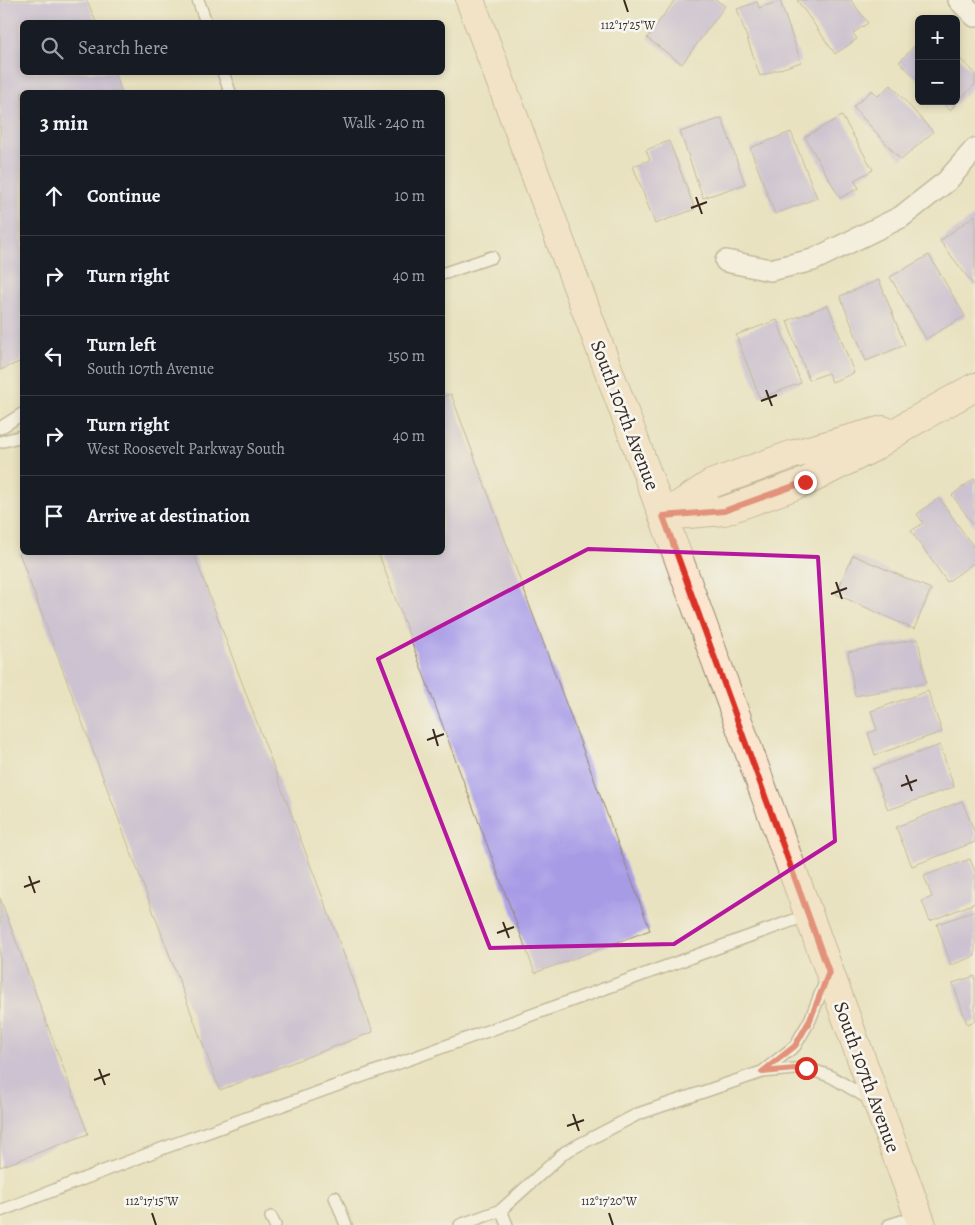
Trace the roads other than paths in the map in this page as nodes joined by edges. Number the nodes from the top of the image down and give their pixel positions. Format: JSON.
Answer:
{"nodes":[{"id":1,"x":198,"y":0,"type":"edge"},
{"id":2,"x":470,"y":0,"type":"edge"},
{"id":3,"x":959,"y":0,"type":"edge"},
{"id":4,"x":975,"y":16,"type":"edge"},
{"id":5,"x":205,"y":20,"type":"edge"},
{"id":6,"x":224,"y":75,"type":"edge"},
{"id":7,"x":229,"y":90,"type":"edge"},
{"id":8,"x":975,"y":149,"type":"edge"},
{"id":9,"x":492,"y":257,"type":"dead end"},
{"id":10,"x":726,"y":261,"type":"dead end"},
{"id":11,"x":445,"y":273,"type":"edge"},
{"id":12,"x":975,"y":387,"type":"edge"},
{"id":13,"x":20,"y":415,"type":"edge"},
{"id":14,"x":0,"y":428,"type":"edge"},
{"id":15,"x":20,"y":437,"type":"edge"},
{"id":16,"x":0,"y":442,"type":"edge"},
{"id":17,"x":663,"y":516,"type":"junction"},
{"id":18,"x":808,"y":915,"type":"junction"},
{"id":19,"x":829,"y":972,"type":"junction"},
{"id":20,"x":762,"y":1072,"type":"junction"},
{"id":21,"x":877,"y":1104,"type":"junction"},
{"id":22,"x":335,"y":1197,"type":"dead end"},
{"id":23,"x":502,"y":1210,"type":"junction"},
{"id":24,"x":0,"y":1211,"type":"edge"},
{"id":25,"x":920,"y":1220,"type":"edge"},
{"id":26,"x":346,"y":1225,"type":"edge"},
{"id":27,"x":460,"y":1225,"type":"edge"},
{"id":28,"x":507,"y":1225,"type":"edge"},
{"id":29,"x":889,"y":1225,"type":"edge"}],
"edges":[{"from":1,"to":5,"type":"lane"},
{"from":2,"to":17,"type":"main road","name":"South 107th Avenue"},
{"from":3,"to":4,"type":"street"},
{"from":6,"to":7,"type":"lane"},
{"from":8,"to":10,"type":"street"},
{"from":9,"to":11,"type":"lane"},
{"from":12,"to":17,"type":"main road"},
{"from":13,"to":14,"type":"lane"},
{"from":15,"to":16,"type":"lane"},
{"from":17,"to":18,"type":"main road","name":"South 107th Avenue"},
{"from":18,"to":19,"type":"main road","name":"South 107th Avenue"},
{"from":18,"to":24,"type":"lane"},
{"from":19,"to":20,"type":"lane"},
{"from":19,"to":21,"type":"main road","name":"South 107th Avenue"},
{"from":20,"to":21,"type":"lane"},
{"from":20,"to":23,"type":"lane"},
{"from":21,"to":25,"type":"main road","name":"South 107th Avenue"},
{"from":22,"to":26,"type":"lane"},
{"from":23,"to":27,"type":"lane"},
{"from":23,"to":28,"type":"lane"},
{"from":25,"to":29,"type":"lane"}]}
